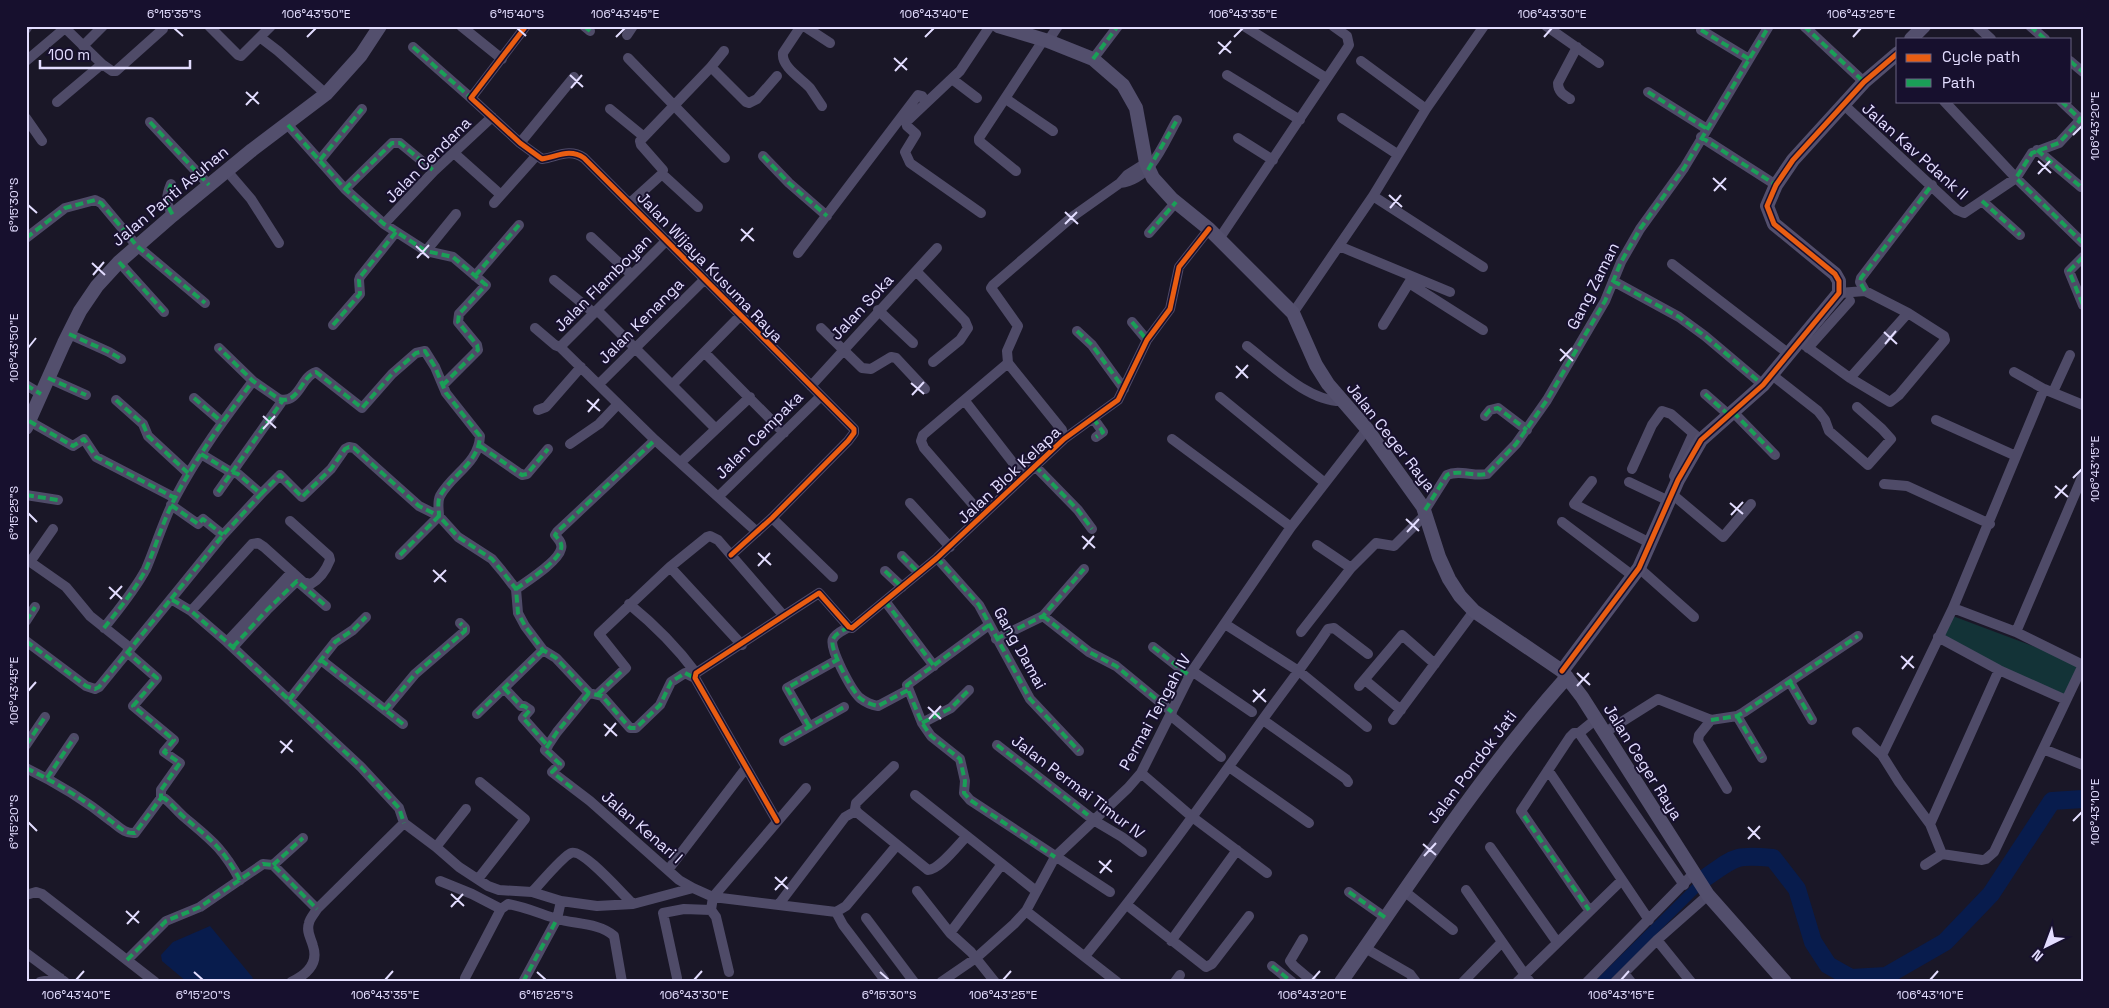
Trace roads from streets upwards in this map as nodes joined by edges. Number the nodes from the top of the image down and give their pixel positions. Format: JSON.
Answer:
{"nodes":[{"id":1,"x":103,"y":26,"type":"edge"},
{"id":2,"x":209,"y":26,"type":"edge"},
{"id":3,"x":271,"y":26,"type":"edge"},
{"id":4,"x":380,"y":26,"type":"edge"},
{"id":5,"x":461,"y":26,"type":"edge"},
{"id":6,"x":526,"y":26,"type":"edge"},
{"id":7,"x":633,"y":26,"type":"edge"},
{"id":8,"x":801,"y":26,"type":"edge"},
{"id":9,"x":990,"y":26,"type":"edge"},
{"id":10,"x":998,"y":26,"type":"edge"},
{"id":11,"x":1058,"y":26,"type":"edge"},
{"id":12,"x":1118,"y":26,"type":"edge"},
{"id":13,"x":1244,"y":26,"type":"edge"},
{"id":14,"x":1333,"y":26,"type":"edge"},
{"id":15,"x":1484,"y":26,"type":"edge"},
{"id":16,"x":1546,"y":26,"type":"edge"},
{"id":17,"x":1769,"y":26,"type":"edge"},
{"id":18,"x":1804,"y":26,"type":"edge"},
{"id":19,"x":1924,"y":26,"type":"edge"},
{"id":20,"x":1977,"y":26,"type":"edge"},
{"id":21,"x":2030,"y":26,"type":"edge"},
{"id":22,"x":64,"y":27,"type":"edge"},
{"id":23,"x":163,"y":29,"type":"dead end"},
{"id":24,"x":1701,"y":30,"type":"dead end"},
{"id":25,"x":627,"y":36,"type":"dead end"},
{"id":26,"x":261,"y":38,"type":"junction"},
{"id":27,"x":1913,"y":38,"type":"edge"},
{"id":28,"x":1990,"y":38,"type":"edge"},
{"id":29,"x":2044,"y":38,"type":"edge"},
{"id":30,"x":1046,"y":40,"type":"junction"},
{"id":31,"x":830,"y":43,"type":"dead end"},
{"id":32,"x":84,"y":46,"type":"junction"},
{"id":33,"x":413,"y":47,"type":"dead end"},
{"id":34,"x":1577,"y":48,"type":"junction"},
{"id":35,"x":724,"y":51,"type":"dead end"},
{"id":36,"x":1896,"y":55,"type":"edge"},
{"id":37,"x":628,"y":58,"type":"dead end"},
{"id":38,"x":502,"y":59,"type":"junction"},
{"id":39,"x":1093,"y":59,"type":"junction"},
{"id":40,"x":1749,"y":59,"type":"junction"},
{"id":41,"x":26,"y":61,"type":"edge"},
{"id":42,"x":1361,"y":61,"type":"dead end"},
{"id":43,"x":1599,"y":63,"type":"dead end"},
{"id":44,"x":2072,"y":63,"type":"edge"},
{"id":45,"x":102,"y":64,"type":"junction"},
{"id":46,"x":711,"y":67,"type":"junction"},
{"id":47,"x":2083,"y":72,"type":"edge"},
{"id":48,"x":1227,"y":75,"type":"dead end"},
{"id":49,"x":777,"y":76,"type":"dead end"},
{"id":50,"x":574,"y":77,"type":"dead end"},
{"id":51,"x":1326,"y":78,"type":"junction"},
{"id":52,"x":952,"y":79,"type":"junction"},
{"id":53,"x":1864,"y":82,"type":"junction"},
{"id":54,"x":1648,"y":92,"type":"dead end"},
{"id":55,"x":326,"y":94,"type":"junction"},
{"id":56,"x":472,"y":98,"type":"junction"},
{"id":57,"x":977,"y":98,"type":"dead end"},
{"id":58,"x":1006,"y":99,"type":"junction"},
{"id":59,"x":1570,"y":99,"type":"dead end"},
{"id":60,"x":57,"y":102,"type":"dead end"},
{"id":61,"x":1945,"y":102,"type":"edge"},
{"id":62,"x":2062,"y":102,"type":"edge"},
{"id":63,"x":926,"y":103,"type":"junction"},
{"id":64,"x":1843,"y":104,"type":"junction"},
{"id":65,"x":674,"y":105,"type":"junction"},
{"id":66,"x":822,"y":106,"type":"dead end"},
{"id":67,"x":362,"y":109,"type":"dead end"},
{"id":68,"x":610,"y":109,"type":"dead end"},
{"id":69,"x":1426,"y":109,"type":"junction"},
{"id":70,"x":492,"y":117,"type":"junction"},
{"id":71,"x":26,"y":118,"type":"edge"},
{"id":72,"x":1342,"y":118,"type":"dead end"},
{"id":73,"x":2082,"y":119,"type":"edge"},
{"id":74,"x":1178,"y":120,"type":"dead end"},
{"id":75,"x":1300,"y":120,"type":"junction"},
{"id":76,"x":150,"y":122,"type":"dead end"},
{"id":77,"x":288,"y":125,"type":"junction"},
{"id":78,"x":1053,"y":131,"type":"dead end"},
{"id":79,"x":1704,"y":133,"type":"junction"},
{"id":80,"x":643,"y":136,"type":"junction"},
{"id":81,"x":1238,"y":138,"type":"dead end"},
{"id":82,"x":42,"y":141,"type":"dead end"},
{"id":83,"x":520,"y":142,"type":"junction"},
{"id":84,"x":2037,"y":150,"type":"junction"},
{"id":85,"x":454,"y":153,"type":"junction"},
{"id":86,"x":1397,"y":154,"type":"junction"},
{"id":87,"x":536,"y":156,"type":"junction"},
{"id":88,"x":763,"y":156,"type":"dead end"},
{"id":89,"x":725,"y":158,"type":"dead end"},
{"id":90,"x":320,"y":160,"type":"junction"},
{"id":91,"x":1273,"y":160,"type":"junction"},
{"id":92,"x":1149,"y":165,"type":"junction"},
{"id":93,"x":227,"y":171,"type":"junction"},
{"id":94,"x":434,"y":171,"type":"junction"},
{"id":95,"x":1016,"y":171,"type":"dead end"},
{"id":96,"x":662,"y":174,"type":"junction"},
{"id":97,"x":2016,"y":178,"type":"junction"},
{"id":98,"x":171,"y":184,"type":"dead end"},
{"id":99,"x":209,"y":185,"type":"junction"},
{"id":100,"x":1776,"y":185,"type":"junction"},
{"id":101,"x":1932,"y":185,"type":"junction"},
{"id":102,"x":2081,"y":187,"type":"dead end"},
{"id":103,"x":345,"y":188,"type":"junction"},
{"id":104,"x":1373,"y":196,"type":"junction"},
{"id":105,"x":1982,"y":201,"type":"junction"},
{"id":106,"x":1176,"y":202,"type":"junction"},
{"id":107,"x":630,"y":203,"type":"junction"},
{"id":108,"x":698,"y":207,"type":"dead end"},
{"id":109,"x":981,"y":213,"type":"dead end"},
{"id":110,"x":173,"y":214,"type":"junction"},
{"id":111,"x":456,"y":214,"type":"dead end"},
{"id":112,"x":827,"y":216,"type":"junction"},
{"id":113,"x":384,"y":224,"type":"junction"},
{"id":114,"x":519,"y":225,"type":"dead end"},
{"id":115,"x":396,"y":232,"type":"junction"},
{"id":116,"x":1149,"y":233,"type":"dead end"},
{"id":117,"x":1214,"y":234,"type":"junction"},
{"id":118,"x":2020,"y":235,"type":"dead end"},
{"id":119,"x":591,"y":237,"type":"dead end"},
{"id":120,"x":26,"y":238,"type":"edge"},
{"id":121,"x":667,"y":240,"type":"junction"},
{"id":122,"x":279,"y":243,"type":"dead end"},
{"id":123,"x":2083,"y":243,"type":"edge"},
{"id":124,"x":137,"y":246,"type":"junction"},
{"id":125,"x":1339,"y":246,"type":"junction"},
{"id":126,"x":936,"y":248,"type":"dead end"},
{"id":127,"x":426,"y":252,"type":"junction"},
{"id":128,"x":798,"y":253,"type":"dead end"},
{"id":129,"x":2083,"y":257,"type":"edge"},
{"id":130,"x":119,"y":262,"type":"junction"},
{"id":131,"x":1672,"y":264,"type":"dead end"},
{"id":132,"x":1483,"y":267,"type":"dead end"},
{"id":133,"x":916,"y":270,"type":"junction"},
{"id":134,"x":632,"y":275,"type":"junction"},
{"id":135,"x":475,"y":276,"type":"junction"},
{"id":136,"x":704,"y":279,"type":"junction"},
{"id":137,"x":554,"y":280,"type":"dead end"},
{"id":138,"x":1411,"y":280,"type":"junction"},
{"id":139,"x":1613,"y":281,"type":"junction"},
{"id":140,"x":1450,"y":292,"type":"dead end"},
{"id":141,"x":1865,"y":292,"type":"junction"},
{"id":142,"x":1845,"y":297,"type":"junction"},
{"id":143,"x":206,"y":303,"type":"dead end"},
{"id":144,"x":2083,"y":304,"type":"edge"},
{"id":145,"x":878,"y":310,"type":"junction"},
{"id":146,"x":164,"y":312,"type":"dead end"},
{"id":147,"x":595,"y":312,"type":"junction"},
{"id":148,"x":1293,"y":313,"type":"junction"},
{"id":149,"x":1908,"y":314,"type":"junction"},
{"id":150,"x":740,"y":316,"type":"junction"},
{"id":151,"x":1132,"y":322,"type":"dead end"},
{"id":152,"x":1382,"y":324,"type":"dead end"},
{"id":153,"x":333,"y":325,"type":"dead end"},
{"id":154,"x":535,"y":328,"type":"dead end"},
{"id":155,"x":821,"y":328,"type":"dead end"},
{"id":156,"x":1482,"y":330,"type":"dead end"},
{"id":157,"x":1077,"y":331,"type":"dead end"},
{"id":158,"x":69,"y":334,"type":"junction"},
{"id":159,"x":1147,"y":340,"type":"junction"},
{"id":160,"x":913,"y":343,"type":"dead end"},
{"id":161,"x":1804,"y":345,"type":"junction"},
{"id":162,"x":1248,"y":346,"type":"dead end"},
{"id":163,"x":560,"y":347,"type":"junction"},
{"id":164,"x":219,"y":348,"type":"dead end"},
{"id":165,"x":636,"y":348,"type":"junction"},
{"id":166,"x":842,"y":350,"type":"junction"},
{"id":167,"x":705,"y":353,"type":"junction"},
{"id":168,"x":1789,"y":354,"type":"junction"},
{"id":169,"x":2070,"y":355,"type":"dead end"},
{"id":170,"x":121,"y":359,"type":"dead end"},
{"id":171,"x":933,"y":362,"type":"dead end"},
{"id":172,"x":1008,"y":363,"type":"junction"},
{"id":173,"x":582,"y":367,"type":"junction"},
{"id":174,"x":2014,"y":372,"type":"dead end"},
{"id":175,"x":48,"y":378,"type":"junction"},
{"id":176,"x":1850,"y":378,"type":"junction"},
{"id":177,"x":1768,"y":380,"type":"junction"},
{"id":178,"x":253,"y":381,"type":"junction"},
{"id":179,"x":599,"y":384,"type":"junction"},
{"id":180,"x":673,"y":384,"type":"junction"},
{"id":181,"x":26,"y":385,"type":"edge"},
{"id":182,"x":443,"y":385,"type":"junction"},
{"id":183,"x":810,"y":386,"type":"junction"},
{"id":184,"x":924,"y":389,"type":"dead end"},
{"id":185,"x":1124,"y":389,"type":"junction"},
{"id":186,"x":2049,"y":390,"type":"junction"},
{"id":187,"x":41,"y":394,"type":"junction"},
{"id":188,"x":1705,"y":394,"type":"dead end"},
{"id":189,"x":86,"y":395,"type":"dead end"},
{"id":190,"x":821,"y":396,"type":"junction"},
{"id":191,"x":750,"y":397,"type":"junction"},
{"id":192,"x":1220,"y":397,"type":"dead end"},
{"id":193,"x":194,"y":398,"type":"dead end"},
{"id":194,"x":116,"y":400,"type":"dead end"},
{"id":195,"x":283,"y":400,"type":"junction"},
{"id":196,"x":965,"y":401,"type":"junction"},
{"id":197,"x":1343,"y":401,"type":"junction"},
{"id":198,"x":618,"y":404,"type":"junction"},
{"id":199,"x":2083,"y":404,"type":"edge"},
{"id":200,"x":1857,"y":407,"type":"dead end"},
{"id":201,"x":538,"y":410,"type":"dead end"},
{"id":202,"x":1731,"y":414,"type":"junction"},
{"id":203,"x":1485,"y":416,"type":"dead end"},
{"id":204,"x":1093,"y":418,"type":"junction"},
{"id":205,"x":1936,"y":420,"type":"dead end"},
{"id":206,"x":222,"y":422,"type":"junction"},
{"id":207,"x":28,"y":424,"type":"edge"},
{"id":208,"x":716,"y":428,"type":"junction"},
{"id":209,"x":1367,"y":429,"type":"junction"},
{"id":210,"x":1527,"y":430,"type":"junction"},
{"id":211,"x":784,"y":433,"type":"junction"},
{"id":212,"x":1096,"y":437,"type":"dead end"},
{"id":213,"x":1697,"y":437,"type":"junction"},
{"id":214,"x":1172,"y":439,"type":"dead end"},
{"id":215,"x":656,"y":440,"type":"junction"},
{"id":216,"x":570,"y":444,"type":"dead end"},
{"id":217,"x":480,"y":446,"type":"junction"},
{"id":218,"x":548,"y":449,"type":"dead end"},
{"id":219,"x":201,"y":454,"type":"junction"},
{"id":220,"x":1775,"y":455,"type":"dead end"},
{"id":221,"x":2016,"y":456,"type":"junction"},
{"id":222,"x":681,"y":462,"type":"junction"},
{"id":223,"x":1035,"y":466,"type":"junction"},
{"id":224,"x":1632,"y":469,"type":"dead end"},
{"id":225,"x":232,"y":472,"type":"junction"},
{"id":226,"x":188,"y":473,"type":"junction"},
{"id":227,"x":2083,"y":476,"type":"edge"},
{"id":228,"x":1592,"y":481,"type":"dead end"},
{"id":229,"x":1629,"y":482,"type":"dead end"},
{"id":230,"x":1325,"y":483,"type":"junction"},
{"id":231,"x":1884,"y":484,"type":"dead end"},
{"id":232,"x":218,"y":492,"type":"dead end"},
{"id":233,"x":26,"y":494,"type":"edge"},
{"id":234,"x":261,"y":494,"type":"junction"},
{"id":235,"x":1669,"y":495,"type":"junction"},
{"id":236,"x":719,"y":496,"type":"junction"},
{"id":237,"x":58,"y":500,"type":"dead end"},
{"id":238,"x":173,"y":501,"type":"junction"},
{"id":239,"x":910,"y":503,"type":"dead end"},
{"id":240,"x":1751,"y":504,"type":"dead end"},
{"id":241,"x":976,"y":508,"type":"dead end"},
{"id":242,"x":1423,"y":508,"type":"junction"},
{"id":243,"x":439,"y":516,"type":"junction"},
{"id":244,"x":772,"y":518,"type":"junction"},
{"id":245,"x":290,"y":521,"type":"dead end"},
{"id":246,"x":1562,"y":522,"type":"dead end"},
{"id":247,"x":1990,"y":524,"type":"junction"},
{"id":248,"x":1291,"y":527,"type":"junction"},
{"id":249,"x":53,"y":529,"type":"dead end"},
{"id":250,"x":1092,"y":529,"type":"dead end"},
{"id":251,"x":757,"y":532,"type":"junction"},
{"id":252,"x":223,"y":535,"type":"junction"},
{"id":253,"x":1650,"y":543,"type":"junction"},
{"id":254,"x":1317,"y":544,"type":"dead end"},
{"id":255,"x":950,"y":547,"type":"junction"},
{"id":256,"x":400,"y":555,"type":"dead end"},
{"id":257,"x":731,"y":555,"type":"junction"},
{"id":258,"x":902,"y":556,"type":"dead end"},
{"id":259,"x":937,"y":558,"type":"junction"},
{"id":260,"x":28,"y":561,"type":"edge"},
{"id":261,"x":670,"y":568,"type":"junction"},
{"id":262,"x":1351,"y":568,"type":"junction"},
{"id":263,"x":1084,"y":569,"type":"dead end"},
{"id":264,"x":885,"y":570,"type":"dead end"},
{"id":265,"x":292,"y":572,"type":"junction"},
{"id":266,"x":1636,"y":572,"type":"junction"},
{"id":267,"x":919,"y":573,"type":"junction"},
{"id":268,"x":833,"y":577,"type":"dead end"},
{"id":269,"x":902,"y":587,"type":"junction"},
{"id":270,"x":516,"y":589,"type":"junction"},
{"id":271,"x":171,"y":599,"type":"junction"},
{"id":272,"x":885,"y":601,"type":"junction"},
{"id":273,"x":629,"y":604,"type":"junction"},
{"id":274,"x":326,"y":606,"type":"dead end"},
{"id":275,"x":35,"y":607,"type":"dead end"},
{"id":276,"x":1953,"y":608,"type":"junction"},
{"id":277,"x":191,"y":611,"type":"junction"},
{"id":278,"x":1474,"y":611,"type":"junction"},
{"id":279,"x":783,"y":615,"type":"junction"},
{"id":280,"x":1043,"y":616,"type":"junction"},
{"id":281,"x":1694,"y":616,"type":"dead end"},
{"id":282,"x":366,"y":618,"type":"dead end"},
{"id":283,"x":26,"y":621,"type":"edge"},
{"id":284,"x":460,"y":623,"type":"dead end"},
{"id":285,"x":1225,"y":624,"type":"junction"},
{"id":286,"x":989,"y":625,"type":"junction"},
{"id":287,"x":849,"y":627,"type":"junction"},
{"id":288,"x":104,"y":628,"type":"junction"},
{"id":289,"x":1301,"y":632,"type":"dead end"},
{"id":290,"x":2016,"y":632,"type":"junction"},
{"id":291,"x":1858,"y":636,"type":"dead end"},
{"id":292,"x":1938,"y":637,"type":"junction"},
{"id":293,"x":996,"y":639,"type":"junction"},
{"id":294,"x":26,"y":641,"type":"edge"},
{"id":295,"x":230,"y":644,"type":"junction"},
{"id":296,"x":742,"y":645,"type":"junction"},
{"id":297,"x":1153,"y":647,"type":"dead end"},
{"id":298,"x":128,"y":650,"type":"junction"},
{"id":299,"x":543,"y":650,"type":"junction"},
{"id":300,"x":1368,"y":654,"type":"dead end"},
{"id":301,"x":321,"y":660,"type":"junction"},
{"id":302,"x":837,"y":660,"type":"junction"},
{"id":303,"x":1435,"y":664,"type":"junction"},
{"id":304,"x":2083,"y":665,"type":"edge"},
{"id":305,"x":934,"y":666,"type":"junction"},
{"id":306,"x":1998,"y":670,"type":"junction"},
{"id":307,"x":1298,"y":671,"type":"junction"},
{"id":308,"x":1191,"y":673,"type":"junction"},
{"id":309,"x":1565,"y":674,"type":"junction"},
{"id":310,"x":696,"y":676,"type":"junction"},
{"id":311,"x":1790,"y":682,"type":"junction"},
{"id":312,"x":2078,"y":686,"type":"edge"},
{"id":313,"x":504,"y":688,"type":"junction"},
{"id":314,"x":908,"y":690,"type":"junction"},
{"id":315,"x":969,"y":690,"type":"dead end"},
{"id":316,"x":593,"y":694,"type":"junction"},
{"id":317,"x":289,"y":700,"type":"junction"},
{"id":318,"x":2066,"y":700,"type":"junction"},
{"id":319,"x":844,"y":707,"type":"dead end"},
{"id":320,"x":385,"y":710,"type":"junction"},
{"id":321,"x":1401,"y":710,"type":"junction"},
{"id":322,"x":1252,"y":712,"type":"dead end"},
{"id":323,"x":478,"y":714,"type":"dead end"},
{"id":324,"x":1171,"y":714,"type":"junction"},
{"id":325,"x":1737,"y":716,"type":"junction"},
{"id":326,"x":45,"y":717,"type":"dead end"},
{"id":327,"x":1263,"y":720,"type":"junction"},
{"id":328,"x":1393,"y":720,"type":"dead end"},
{"id":329,"x":1595,"y":720,"type":"junction"},
{"id":330,"x":1712,"y":720,"type":"junction"},
{"id":331,"x":1812,"y":720,"type":"dead end"},
{"id":332,"x":922,"y":723,"type":"junction"},
{"id":333,"x":403,"y":724,"type":"dead end"},
{"id":334,"x":809,"y":726,"type":"junction"},
{"id":335,"x":1367,"y":727,"type":"dead end"},
{"id":336,"x":1857,"y":732,"type":"dead end"},
{"id":337,"x":1579,"y":733,"type":"junction"},
{"id":338,"x":1604,"y":733,"type":"junction"},
{"id":339,"x":74,"y":738,"type":"dead end"},
{"id":340,"x":784,"y":741,"type":"dead end"},
{"id":341,"x":26,"y":745,"type":"edge"},
{"id":342,"x":997,"y":745,"type":"dead end"},
{"id":343,"x":548,"y":746,"type":"junction"},
{"id":344,"x":2043,"y":749,"type":"junction"},
{"id":345,"x":1079,"y":751,"type":"dead end"},
{"id":346,"x":1882,"y":755,"type":"junction"},
{"id":347,"x":1221,"y":757,"type":"dead end"},
{"id":348,"x":1762,"y":758,"type":"dead end"},
{"id":349,"x":2083,"y":765,"type":"edge"},
{"id":350,"x":894,"y":766,"type":"dead end"},
{"id":351,"x":1229,"y":767,"type":"junction"},
{"id":352,"x":26,"y":768,"type":"edge"},
{"id":353,"x":746,"y":768,"type":"junction"},
{"id":354,"x":1548,"y":770,"type":"junction"},
{"id":355,"x":1141,"y":773,"type":"junction"},
{"id":356,"x":47,"y":778,"type":"junction"},
{"id":357,"x":480,"y":782,"type":"dead end"},
{"id":358,"x":1348,"y":782,"type":"dead end"},
{"id":359,"x":806,"y":788,"type":"dead end"},
{"id":360,"x":1726,"y":789,"type":"dead end"},
{"id":361,"x":915,"y":795,"type":"dead end"},
{"id":362,"x":161,"y":798,"type":"junction"},
{"id":363,"x":466,"y":809,"type":"dead end"},
{"id":364,"x":858,"y":813,"type":"junction"},
{"id":365,"x":1192,"y":816,"type":"junction"},
{"id":366,"x":777,"y":821,"type":"junction"},
{"id":367,"x":1095,"y":821,"type":"junction"},
{"id":368,"x":404,"y":823,"type":"junction"},
{"id":369,"x":1309,"y":824,"type":"dead end"},
{"id":370,"x":1930,"y":824,"type":"junction"},
{"id":371,"x":966,"y":836,"type":"junction"},
{"id":372,"x":303,"y":838,"type":"dead end"},
{"id":373,"x":897,"y":845,"type":"junction"},
{"id":374,"x":436,"y":847,"type":"junction"},
{"id":375,"x":1490,"y":847,"type":"dead end"},
{"id":376,"x":1237,"y":850,"type":"junction"},
{"id":377,"x":1142,"y":852,"type":"dead end"},
{"id":378,"x":1942,"y":854,"type":"junction"},
{"id":379,"x":1055,"y":857,"type":"junction"},
{"id":380,"x":1002,"y":864,"type":"junction"},
{"id":381,"x":273,"y":865,"type":"junction"},
{"id":382,"x":1925,"y":865,"type":"dead end"},
{"id":383,"x":668,"y":870,"type":"junction"},
{"id":384,"x":1267,"y":873,"type":"dead end"},
{"id":385,"x":1694,"y":875,"type":"junction"},
{"id":386,"x":478,"y":879,"type":"junction"},
{"id":387,"x":240,"y":880,"type":"junction"},
{"id":388,"x":1622,"y":880,"type":"junction"},
{"id":389,"x":440,"y":881,"type":"dead end"},
{"id":390,"x":1684,"y":885,"type":"junction"},
{"id":391,"x":693,"y":888,"type":"junction"},
{"id":392,"x":1466,"y":890,"type":"dead end"},
{"id":393,"x":917,"y":891,"type":"dead end"},
{"id":394,"x":1036,"y":891,"type":"junction"},
{"id":395,"x":1404,"y":891,"type":"junction"},
{"id":396,"x":532,"y":892,"type":"junction"},
{"id":397,"x":1110,"y":892,"type":"dead end"},
{"id":398,"x":1349,"y":892,"type":"dead end"},
{"id":399,"x":1707,"y":894,"type":"junction"},
{"id":400,"x":26,"y":895,"type":"edge"},
{"id":401,"x":506,"y":900,"type":"junction"},
{"id":402,"x":561,"y":901,"type":"junction"},
{"id":403,"x":633,"y":904,"type":"junction"},
{"id":404,"x":712,"y":904,"type":"junction"},
{"id":405,"x":779,"y":904,"type":"junction"},
{"id":406,"x":1127,"y":905,"type":"junction"},
{"id":407,"x":318,"y":909,"type":"junction"},
{"id":408,"x":1589,"y":910,"type":"junction"},
{"id":409,"x":1026,"y":911,"type":"junction"},
{"id":410,"x":836,"y":912,"type":"junction"},
{"id":411,"x":1249,"y":916,"type":"dead end"},
{"id":412,"x":866,"y":918,"type":"dead end"},
{"id":413,"x":1386,"y":918,"type":"junction"},
{"id":414,"x":557,"y":919,"type":"junction"},
{"id":415,"x":1649,"y":920,"type":"junction"},
{"id":416,"x":1453,"y":930,"type":"dead end"},
{"id":417,"x":950,"y":933,"type":"junction"},
{"id":418,"x":1303,"y":939,"type":"dead end"},
{"id":419,"x":1657,"y":940,"type":"junction"},
{"id":420,"x":1171,"y":942,"type":"junction"},
{"id":421,"x":1502,"y":942,"type":"junction"},
{"id":422,"x":1557,"y":942,"type":"junction"},
{"id":423,"x":1365,"y":948,"type":"junction"},
{"id":424,"x":26,"y":953,"type":"edge"},
{"id":425,"x":1085,"y":956,"type":"junction"},
{"id":426,"x":976,"y":958,"type":"junction"},
{"id":427,"x":128,"y":960,"type":"junction"},
{"id":428,"x":1272,"y":966,"type":"dead end"},
{"id":429,"x":729,"y":972,"type":"dead end"},
{"id":430,"x":1624,"y":973,"type":"junction"},
{"id":431,"x":465,"y":978,"type":"dead end"},
{"id":432,"x":677,"y":978,"type":"dead end"},
{"id":433,"x":884,"y":979,"type":"dead end"},
{"id":434,"x":1523,"y":979,"type":"edge"},
{"id":435,"x":63,"y":980,"type":"edge"},
{"id":436,"x":40,"y":982,"type":"edge"},
{"id":437,"x":155,"y":982,"type":"edge"},
{"id":438,"x":291,"y":982,"type":"edge"},
{"id":439,"x":523,"y":982,"type":"edge"},
{"id":440,"x":622,"y":982,"type":"edge"},
{"id":441,"x":914,"y":982,"type":"edge"},
{"id":442,"x":941,"y":982,"type":"edge"},
{"id":443,"x":995,"y":982,"type":"edge"},
{"id":444,"x":1117,"y":982,"type":"edge"},
{"id":445,"x":1292,"y":982,"type":"edge"},
{"id":446,"x":1313,"y":982,"type":"edge"},
{"id":447,"x":1341,"y":982,"type":"edge"},
{"id":448,"x":1416,"y":982,"type":"edge"},
{"id":449,"x":1463,"y":982,"type":"edge"},
{"id":450,"x":1586,"y":982,"type":"edge"},
{"id":451,"x":1615,"y":982,"type":"edge"},
{"id":452,"x":1631,"y":982,"type":"edge"},
{"id":453,"x":1691,"y":982,"type":"edge"},
{"id":454,"x":1785,"y":982,"type":"edge"}],
"edges":[{"from":1,"to":32,"type":"street"},
{"from":2,"to":26,"type":"street"},
{"from":3,"to":26,"type":"street"},
{"from":4,"to":55,"type":"street","name":"Jalan Panti Asuhan"},
{"from":5,"to":38,"type":"street"},
{"from":6,"to":38,"type":"street"},
{"from":7,"to":25,"type":"street"},
{"from":8,"to":31,"type":"street"},
{"from":8,"to":66,"type":"street"},
{"from":9,"to":52,"type":"street"},
{"from":10,"to":30,"type":"street","name":"Jalan Ceger Raya"},
{"from":11,"to":30,"type":"street"},
{"from":12,"to":39,"type":"street"},
{"from":13,"to":51,"type":"street"},
{"from":14,"to":51,"type":"street","name":"Jalan Blok Kelapa"},
{"from":15,"to":69,"type":"street"},
{"from":16,"to":34,"type":"street"},
{"from":17,"to":40,"type":"street","name":"Gang Zaman"},
{"from":18,"to":53,"type":"street"},
{"from":19,"to":27,"type":"street"},
{"from":20,"to":28,"type":"street"},
{"from":21,"to":29,"type":"street"},
{"from":22,"to":32,"type":"street"},
{"from":22,"to":41,"type":"street"},
{"from":23,"to":45,"type":"street"},
{"from":24,"to":40,"type":"street"},
{"from":26,"to":55,"type":"street"},
{"from":30,"to":39,"type":"street","name":"Jalan Ceger Raya"},
{"from":30,"to":58,"type":"street"},
{"from":32,"to":45,"type":"street"},
{"from":33,"to":56,"type":"street"},
{"from":34,"to":43,"type":"street"},
{"from":34,"to":59,"type":"street"},
{"from":35,"to":46,"type":"street"},
{"from":36,"to":53,"type":"street"},
{"from":37,"to":65,"type":"street"},
{"from":38,"to":56,"type":"street"},
{"from":39,"to":92,"type":"street","name":"Jalan Ceger Raya"},
{"from":40,"to":79,"type":"street","name":"Gang Zaman"},
{"from":42,"to":69,"type":"street"},
{"from":44,"to":47,"type":"street"},
{"from":45,"to":60,"type":"street"},
{"from":46,"to":49,"type":"street"},
{"from":46,"to":65,"type":"street"},
{"from":48,"to":75,"type":"street"},
{"from":50,"to":83,"type":"street"},
{"from":51,"to":75,"type":"street","name":"Jalan Blok Kelapa"},
{"from":52,"to":57,"type":"street"},
{"from":52,"to":63,"type":"street"},
{"from":53,"to":64,"type":"street"},
{"from":54,"to":79,"type":"street"},
{"from":55,"to":77,"type":"street","name":"Jalan Panti Asuhan"},
{"from":56,"to":70,"type":"street"},
{"from":58,"to":78,"type":"street"},
{"from":58,"to":95,"type":"street"},
{"from":61,"to":97,"type":"street"},
{"from":62,"to":73,"type":"street"},
{"from":63,"to":109,"type":"street"},
{"from":63,"to":112,"type":"street"},
{"from":64,"to":100,"type":"street"},
{"from":64,"to":101,"type":"street","name":"Jalan Kav Pdank II"},
{"from":65,"to":80,"type":"street"},
{"from":65,"to":89,"type":"street"},
{"from":67,"to":90,"type":"street"},
{"from":68,"to":80,"type":"street"},
{"from":69,"to":86,"type":"street"},
{"from":70,"to":83,"type":"street"},
{"from":70,"to":85,"type":"street","name":"Jalan Cendana"},
{"from":71,"to":82,"type":"street"},
{"from":72,"to":86,"type":"street"},
{"from":73,"to":84,"type":"street"},
{"from":74,"to":92,"type":"street"},
{"from":75,"to":91,"type":"street","name":"Jalan Blok Kelapa"},
{"from":76,"to":99,"type":"street"},
{"from":77,"to":90,"type":"street"},
{"from":77,"to":93,"type":"street","name":"Jalan Panti Asuhan"},
{"from":79,"to":100,"type":"street"},
{"from":79,"to":139,"type":"street","name":"Gang Zaman"},
{"from":80,"to":96,"type":"street"},
{"from":81,"to":91,"type":"street"},
{"from":83,"to":87,"type":"street"},
{"from":84,"to":97,"type":"street","name":"Jalan Kav Pdank II"},
{"from":84,"to":102,"type":"street"},
{"from":85,"to":87,"type":"street"},
{"from":85,"to":94,"type":"street","name":"Jalan Cendana"},
{"from":86,"to":104,"type":"street"},
{"from":87,"to":107,"type":"street","name":"Jalan Wijaya Kusuma Raya"},
{"from":88,"to":112,"type":"street"},
{"from":90,"to":103,"type":"street"},
{"from":91,"to":117,"type":"street","name":"Jalan Blok Kelapa"},
{"from":92,"to":106,"type":"street","name":"Jalan Ceger Raya"},
{"from":92,"to":172,"type":"street"},
{"from":93,"to":99,"type":"street","name":"Jalan Panti Asuhan"},
{"from":93,"to":122,"type":"street"},
{"from":94,"to":103,"type":"street"},
{"from":94,"to":113,"type":"street","name":"Jalan Cendana"},
{"from":96,"to":107,"type":"street"},
{"from":96,"to":108,"type":"street"},
{"from":97,"to":105,"type":"street","name":"Jalan Kav Pdank II"},
{"from":97,"to":123,"type":"street"},
{"from":98,"to":110,"type":"street"},
{"from":99,"to":110,"type":"street","name":"Jalan Panti Asuhan"},
{"from":100,"to":142,"type":"street"},
{"from":101,"to":105,"type":"street","name":"Jalan Kav Pdank II"},
{"from":101,"to":141,"type":"street"},
{"from":103,"to":113,"type":"street"},
{"from":104,"to":125,"type":"street"},
{"from":104,"to":132,"type":"street"},
{"from":105,"to":118,"type":"street"},
{"from":106,"to":116,"type":"street"},
{"from":106,"to":117,"type":"street","name":"Jalan Ceger Raya"},
{"from":107,"to":121,"type":"street","name":"Jalan Wijaya Kusuma Raya"},
{"from":110,"to":124,"type":"street","name":"Jalan Panti Asuhan"},
{"from":111,"to":127,"type":"street"},
{"from":112,"to":128,"type":"street"},
{"from":113,"to":115,"type":"street"},
{"from":114,"to":135,"type":"street"},
{"from":115,"to":127,"type":"street"},
{"from":115,"to":153,"type":"street"},
{"from":117,"to":148,"type":"street","name":"Jalan Ceger Raya"},
{"from":117,"to":159,"type":"street","name":"Jalan Blok Kelapa"},
{"from":119,"to":134,"type":"street"},
{"from":120,"to":124,"type":"street"},
{"from":121,"to":134,"type":"street","name":"Jalan Flamboyan"},
{"from":121,"to":136,"type":"street","name":"Jalan Wijaya Kusuma Raya"},
{"from":124,"to":130,"type":"street","name":"Jalan Panti Asuhan"},
{"from":124,"to":143,"type":"street"},
{"from":125,"to":138,"type":"street"},
{"from":125,"to":148,"type":"street"},
{"from":126,"to":133,"type":"street","name":"Jalan Soka"},
{"from":127,"to":135,"type":"street"},
{"from":129,"to":144,"type":"street"},
{"from":130,"to":146,"type":"street"},
{"from":130,"to":158,"type":"street","name":"Jalan Panti Asuhan"},
{"from":131,"to":168,"type":"street"},
{"from":133,"to":145,"type":"street","name":"Jalan Soka"},
{"from":133,"to":171,"type":"street"},
{"from":134,"to":147,"type":"street","name":"Jalan Flamboyan"},
{"from":135,"to":182,"type":"street"},
{"from":136,"to":150,"type":"street","name":"Jalan Wijaya Kusuma Raya"},
{"from":136,"to":165,"type":"street","name":"Jalan Kenanga"},
{"from":137,"to":147,"type":"street"},
{"from":138,"to":140,"type":"street"},
{"from":138,"to":152,"type":"street"},
{"from":138,"to":156,"type":"street"},
{"from":139,"to":177,"type":"street"},
{"from":139,"to":210,"type":"street","name":"Gang Zaman"},
{"from":141,"to":142,"type":"street"},
{"from":141,"to":149,"type":"street"},
{"from":142,"to":161,"type":"street"},
{"from":145,"to":160,"type":"street"},
{"from":145,"to":166,"type":"street","name":"Jalan Soka"},
{"from":147,"to":163,"type":"street","name":"Jalan Flamboyan"},
{"from":147,"to":165,"type":"street"},
{"from":148,"to":197,"type":"street","name":"Jalan Ceger Raya"},
{"from":149,"to":176,"type":"street"},
{"from":149,"to":176,"type":"street"},
{"from":150,"to":167,"type":"street"},
{"from":150,"to":183,"type":"street","name":"Jalan Wijaya Kusuma Raya"},
{"from":151,"to":159,"type":"street"},
{"from":154,"to":163,"type":"street"},
{"from":155,"to":166,"type":"street"},
{"from":157,"to":185,"type":"street"},
{"from":158,"to":170,"type":"street"},
{"from":158,"to":175,"type":"street","name":"Jalan Panti Asuhan"},
{"from":159,"to":185,"type":"street","name":"Jalan Blok Kelapa"},
{"from":161,"to":168,"type":"street"},
{"from":161,"to":176,"type":"street"},
{"from":162,"to":197,"type":"street"},
{"from":163,"to":173,"type":"street"},
{"from":164,"to":178,"type":"street"},
{"from":165,"to":179,"type":"street","name":"Jalan Kenanga"},
{"from":165,"to":180,"type":"street"},
{"from":166,"to":183,"type":"street","name":"Jalan Soka"},
{"from":166,"to":184,"type":"street"},
{"from":167,"to":180,"type":"street"},
{"from":167,"to":191,"type":"street"},
{"from":168,"to":177,"type":"street"},
{"from":169,"to":186,"type":"street"},
{"from":172,"to":196,"type":"street"},
{"from":172,"to":196,"type":"street"},
{"from":173,"to":179,"type":"street"},
{"from":173,"to":201,"type":"street"},
{"from":174,"to":186,"type":"street"},
{"from":175,"to":187,"type":"street","name":"Jalan Panti Asuhan"},
{"from":175,"to":189,"type":"street"},
{"from":177,"to":200,"type":"street"},
{"from":177,"to":202,"type":"street"},
{"from":178,"to":195,"type":"street"},
{"from":178,"to":206,"type":"street"},
{"from":179,"to":198,"type":"street"},
{"from":180,"to":208,"type":"street"},
{"from":181,"to":187,"type":"street"},
{"from":182,"to":195,"type":"street"},
{"from":182,"to":217,"type":"street"},
{"from":183,"to":190,"type":"street","name":"Jalan Wijaya Kusuma Raya"},
{"from":185,"to":204,"type":"street","name":"Jalan Blok Kelapa"},
{"from":186,"to":199,"type":"street"},
{"from":186,"to":221,"type":"street"},
{"from":187,"to":207,"type":"street","name":"Jalan Panti Asuhan"},
{"from":188,"to":202,"type":"street"},
{"from":190,"to":211,"type":"street","name":"Jalan Cempaka"},
{"from":190,"to":244,"type":"street","name":"Jalan Wijaya Kusuma Raya"},
{"from":191,"to":208,"type":"street"},
{"from":191,"to":211,"type":"street"},
{"from":192,"to":230,"type":"street"},
{"from":193,"to":206,"type":"street"},
{"from":194,"to":226,"type":"street"},
{"from":195,"to":225,"type":"street"},
{"from":196,"to":241,"type":"street"},
{"from":197,"to":209,"type":"street","name":"Jalan Ceger Raya"},
{"from":198,"to":215,"type":"street"},
{"from":198,"to":216,"type":"street"},
{"from":202,"to":213,"type":"street"},
{"from":202,"to":220,"type":"street"},
{"from":203,"to":210,"type":"street"},
{"from":204,"to":212,"type":"street"},
{"from":204,"to":223,"type":"street","name":"Jalan Blok Kelapa"},
{"from":205,"to":221,"type":"street"},
{"from":206,"to":219,"type":"street"},
{"from":207,"to":238,"type":"street"},
{"from":208,"to":222,"type":"street"},
{"from":209,"to":230,"type":"street","name":"Permai Tengah IV"},
{"from":209,"to":242,"type":"street","name":"Jalan Ceger Raya"},
{"from":210,"to":242,"type":"street","name":"Gang Zaman"},
{"from":211,"to":236,"type":"street","name":"Jalan Cempaka"},
{"from":213,"to":224,"type":"street"},
{"from":213,"to":235,"type":"street","name":"Jalan Pondok Jati"},
{"from":214,"to":248,"type":"street"},
{"from":215,"to":222,"type":"street"},
{"from":215,"to":270,"type":"street"},
{"from":217,"to":218,"type":"street"},
{"from":217,"to":243,"type":"street"},
{"from":219,"to":225,"type":"street"},
{"from":219,"to":226,"type":"street"},
{"from":221,"to":247,"type":"street"},
{"from":222,"to":236,"type":"street"},
{"from":223,"to":250,"type":"street"},
{"from":223,"to":255,"type":"street","name":"Jalan Blok Kelapa"},
{"from":225,"to":232,"type":"street"},
{"from":225,"to":234,"type":"street"},
{"from":226,"to":238,"type":"street"},
{"from":227,"to":290,"type":"street"},
{"from":228,"to":253,"type":"street"},
{"from":229,"to":235,"type":"street"},
{"from":230,"to":248,"type":"street","name":"Permai Tengah IV"},
{"from":231,"to":247,"type":"street"},
{"from":233,"to":237,"type":"street"},
{"from":234,"to":243,"type":"street"},
{"from":234,"to":252,"type":"street"},
{"from":235,"to":240,"type":"street"},
{"from":235,"to":253,"type":"street","name":"Jalan Pondok Jati"},
{"from":236,"to":251,"type":"street"},
{"from":238,"to":252,"type":"street"},
{"from":238,"to":288,"type":"street"},
{"from":239,"to":255,"type":"street"},
{"from":242,"to":262,"type":"street"},
{"from":242,"to":278,"type":"street","name":"Jalan Ceger Raya"},
{"from":243,"to":256,"type":"street"},
{"from":243,"to":270,"type":"street"},
{"from":244,"to":251,"type":"street","name":"Jalan Wijaya Kusuma Raya"},
{"from":244,"to":268,"type":"street"},
{"from":245,"to":265,"type":"street"},
{"from":246,"to":266,"type":"street"},
{"from":247,"to":276,"type":"street"},
{"from":248,"to":285,"type":"street","name":"Permai Tengah IV"},
{"from":249,"to":260,"type":"street"},
{"from":251,"to":257,"type":"street","name":"Jalan Wijaya Kusuma Raya"},
{"from":252,"to":271,"type":"street"},
{"from":253,"to":266,"type":"street","name":"Jalan Pondok Jati"},
{"from":254,"to":262,"type":"street"},
{"from":255,"to":259,"type":"street","name":"Jalan Blok Kelapa"},
{"from":257,"to":261,"type":"street"},
{"from":257,"to":279,"type":"street"},
{"from":258,"to":267,"type":"street"},
{"from":259,"to":267,"type":"street","name":"Jalan Blok Kelapa"},
{"from":259,"to":286,"type":"street","name":"Gang Damai"},
{"from":260,"to":288,"type":"street"},
{"from":261,"to":273,"type":"street"},
{"from":261,"to":296,"type":"street"},
{"from":262,"to":289,"type":"street"},
{"from":263,"to":280,"type":"street"},
{"from":264,"to":269,"type":"street"},
{"from":265,"to":277,"type":"street"},
{"from":265,"to":295,"type":"street"},
{"from":266,"to":281,"type":"street"},
{"from":266,"to":309,"type":"street","name":"Jalan Pondok Jati"},
{"from":267,"to":269,"type":"street","name":"Jalan Blok Kelapa"},
{"from":269,"to":272,"type":"street","name":"Jalan Blok Kelapa"},
{"from":270,"to":299,"type":"street"},
{"from":271,"to":277,"type":"street"},
{"from":271,"to":298,"type":"street"},
{"from":272,"to":287,"type":"street","name":"Jalan Blok Kelapa"},
{"from":272,"to":305,"type":"street"},
{"from":273,"to":310,"type":"street"},
{"from":273,"to":316,"type":"street"},
{"from":274,"to":295,"type":"street"},
{"from":275,"to":283,"type":"street"},
{"from":276,"to":290,"type":"street"},
{"from":276,"to":292,"type":"street"},
{"from":277,"to":295,"type":"street"},
{"from":278,"to":303,"type":"street"},
{"from":278,"to":309,"type":"street","name":"Jalan Ceger Raya"},
{"from":279,"to":287,"type":"street"},
{"from":279,"to":296,"type":"street"},
{"from":280,"to":293,"type":"street"},
{"from":280,"to":324,"type":"street"},
{"from":282,"to":301,"type":"street"},
{"from":284,"to":320,"type":"street"},
{"from":285,"to":307,"type":"street"},
{"from":285,"to":308,"type":"street","name":"Permai Tengah IV"},
{"from":286,"to":293,"type":"street","name":"Gang Damai"},
{"from":286,"to":305,"type":"street"},
{"from":287,"to":302,"type":"street","name":"Jalan Blok Kelapa"},
{"from":288,"to":298,"type":"street"},
{"from":290,"to":304,"type":"street"},
{"from":291,"to":311,"type":"street"},
{"from":292,"to":306,"type":"street"},
{"from":292,"to":346,"type":"street"},
{"from":293,"to":345,"type":"street","name":"Gang Damai"},
{"from":294,"to":298,"type":"street"},
{"from":295,"to":317,"type":"street"},
{"from":296,"to":310,"type":"street"},
{"from":297,"to":308,"type":"street"},
{"from":298,"to":362,"type":"street"},
{"from":299,"to":313,"type":"street"},
{"from":299,"to":316,"type":"street"},
{"from":300,"to":307,"type":"street"},
{"from":301,"to":317,"type":"street"},
{"from":301,"to":320,"type":"street"},
{"from":302,"to":314,"type":"street"},
{"from":302,"to":334,"type":"street"},
{"from":303,"to":321,"type":"street"},
{"from":303,"to":321,"type":"street"},
{"from":304,"to":312,"type":"street"},
{"from":305,"to":314,"type":"street"},
{"from":306,"to":318,"type":"street"},
{"from":306,"to":370,"type":"street"},
{"from":307,"to":327,"type":"street"},
{"from":307,"to":335,"type":"street"},
{"from":308,"to":322,"type":"street"},
{"from":308,"to":324,"type":"street","name":"Permai Tengah IV"},
{"from":309,"to":329,"type":"street","name":"Jalan Ceger Raya"},
{"from":309,"to":395,"type":"street","name":"Jalan Pondok Jati"},
{"from":310,"to":316,"type":"street"},
{"from":310,"to":353,"type":"street"},
{"from":311,"to":325,"type":"street"},
{"from":311,"to":331,"type":"street"},
{"from":312,"to":318,"type":"street"},
{"from":313,"to":323,"type":"street"},
{"from":313,"to":343,"type":"street"},
{"from":314,"to":332,"type":"street"},
{"from":315,"to":332,"type":"street"},
{"from":316,"to":343,"type":"street"},
{"from":317,"to":368,"type":"street"},
{"from":318,"to":344,"type":"street"},
{"from":319,"to":334,"type":"street"},
{"from":320,"to":333,"type":"street"},
{"from":321,"to":328,"type":"street"},
{"from":324,"to":347,"type":"street"},
{"from":324,"to":355,"type":"street","name":"Permai Tengah IV"},
{"from":325,"to":330,"type":"street"},
{"from":325,"to":348,"type":"street"},
{"from":326,"to":341,"type":"street"},
{"from":327,"to":351,"type":"street"},
{"from":327,"to":358,"type":"street"},
{"from":329,"to":337,"type":"street"},
{"from":329,"to":338,"type":"street","name":"Jalan Ceger Raya"},
{"from":330,"to":338,"type":"street"},
{"from":330,"to":360,"type":"street"},
{"from":332,"to":379,"type":"street"},
{"from":334,"to":340,"type":"street"},
{"from":336,"to":346,"type":"street"},
{"from":337,"to":354,"type":"street"},
{"from":337,"to":390,"type":"street"},
{"from":338,"to":385,"type":"street","name":"Jalan Ceger Raya"},
{"from":339,"to":356,"type":"street"},
{"from":342,"to":367,"type":"street","name":"Jalan Permai Timur IV"},
{"from":343,"to":383,"type":"street","name":"Jalan Kenari I"},
{"from":344,"to":349,"type":"street"},
{"from":344,"to":378,"type":"street"},
{"from":346,"to":370,"type":"street"},
{"from":350,"to":364,"type":"street"},
{"from":351,"to":365,"type":"street"},
{"from":351,"to":369,"type":"street"},
{"from":352,"to":356,"type":"street"},
{"from":353,"to":366,"type":"street"},
{"from":353,"to":383,"type":"street"},
{"from":354,"to":388,"type":"street"},
{"from":354,"to":408,"type":"street"},
{"from":355,"to":365,"type":"street"},
{"from":355,"to":367,"type":"street","name":"Permai Tengah IV"},
{"from":356,"to":362,"type":"street"},
{"from":357,"to":386,"type":"street"},
{"from":359,"to":366,"type":"street"},
{"from":361,"to":371,"type":"street"},
{"from":362,"to":387,"type":"street"},
{"from":363,"to":374,"type":"street"},
{"from":364,"to":373,"type":"street"},
{"from":364,"to":405,"type":"street"},
{"from":365,"to":376,"type":"street"},
{"from":365,"to":406,"type":"street"},
{"from":366,"to":404,"type":"street"},
{"from":367,"to":377,"type":"street","name":"Jalan Permai Timur IV"},
{"from":367,"to":379,"type":"street","name":"Permai Tengah IV"},
{"from":368,"to":374,"type":"street"},
{"from":368,"to":407,"type":"street"},
{"from":370,"to":378,"type":"street"},
{"from":371,"to":373,"type":"street"},
{"from":371,"to":380,"type":"street"},
{"from":372,"to":381,"type":"street"},
{"from":373,"to":410,"type":"street"},
{"from":374,"to":386,"type":"street"},
{"from":375,"to":422,"type":"street"},
{"from":376,"to":384,"type":"street"},
{"from":376,"to":420,"type":"street"},
{"from":378,"to":382,"type":"street"},
{"from":379,"to":394,"type":"street","name":"Permai Tengah IV"},
{"from":379,"to":397,"type":"street"},
{"from":380,"to":394,"type":"street"},
{"from":380,"to":417,"type":"street"},
{"from":381,"to":387,"type":"street"},
{"from":381,"to":407,"type":"street"},
{"from":383,"to":391,"type":"street","name":"Jalan Kenari I"},
{"from":385,"to":390,"type":"street"},
{"from":385,"to":399,"type":"street","name":"Jalan Ceger Raya"},
{"from":386,"to":401,"type":"street"},
{"from":387,"to":427,"type":"street"},
{"from":388,"to":408,"type":"street"},
{"from":388,"to":415,"type":"street"},
{"from":389,"to":401,"type":"street"},
{"from":390,"to":415,"type":"street"},
{"from":391,"to":403,"type":"street"},
{"from":391,"to":404,"type":"street","name":"Jalan Kenari I"},
{"from":392,"to":421,"type":"street"},
{"from":393,"to":417,"type":"street"},
{"from":394,"to":409,"type":"street","name":"Permai Tengah IV"},
{"from":395,"to":413,"type":"street","name":"Jalan Pondok Jati"},
{"from":395,"to":416,"type":"street"},
{"from":396,"to":401,"type":"street"},
{"from":396,"to":402,"type":"street"},
{"from":396,"to":403,"type":"street"},
{"from":398,"to":413,"type":"street"},
{"from":399,"to":419,"type":"street"},
{"from":399,"to":454,"type":"street","name":"Jalan Ceger Raya"},
{"from":400,"to":427,"type":"street"},
{"from":401,"to":414,"type":"street"},
{"from":401,"to":431,"type":"street"},
{"from":402,"to":403,"type":"street"},
{"from":402,"to":414,"type":"street"},
{"from":404,"to":405,"type":"street"},
{"from":404,"to":429,"type":"street"},
{"from":404,"to":432,"type":"street"},
{"from":405,"to":410,"type":"street"},
{"from":406,"to":420,"type":"street"},
{"from":406,"to":425,"type":"street"},
{"from":407,"to":438,"type":"street"},
{"from":408,"to":422,"type":"street"},
{"from":409,"to":425,"type":"street"},
{"from":409,"to":426,"type":"street","name":"Permai Tengah IV"},
{"from":410,"to":433,"type":"street"},
{"from":411,"to":420,"type":"street"},
{"from":412,"to":441,"type":"street"},
{"from":413,"to":423,"type":"street","name":"Jalan Pondok Jati"},
{"from":414,"to":439,"type":"street"},
{"from":414,"to":440,"type":"street"},
{"from":415,"to":450,"type":"street"},
{"from":417,"to":426,"type":"street"},
{"from":418,"to":446,"type":"street"},
{"from":419,"to":430,"type":"street"},
{"from":419,"to":453,"type":"street"},
{"from":421,"to":434,"type":"street"},
{"from":421,"to":449,"type":"street"},
{"from":422,"to":434,"type":"street"},
{"from":423,"to":447,"type":"street","name":"Jalan Pondok Jati"},
{"from":423,"to":448,"type":"street"},
{"from":424,"to":435,"type":"street"},
{"from":425,"to":444,"type":"street"},
{"from":426,"to":442,"type":"street","name":"Permai Tengah IV"},
{"from":426,"to":443,"type":"street"},
{"from":427,"to":437,"type":"street"},
{"from":428,"to":445,"type":"street"},
{"from":430,"to":451,"type":"street"},
{"from":430,"to":452,"type":"street"},
{"from":435,"to":436,"type":"street"}]}
